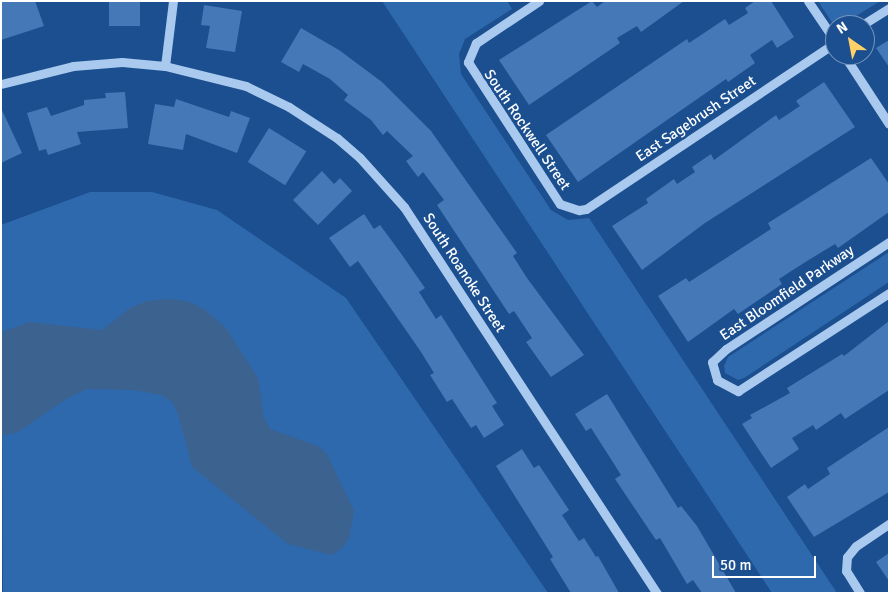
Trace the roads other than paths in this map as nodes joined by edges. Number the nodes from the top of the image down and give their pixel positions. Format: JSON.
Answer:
{"nodes":[{"id":1,"x":173,"y":1,"type":"edge"},
{"id":2,"x":539,"y":1,"type":"edge"},
{"id":3,"x":808,"y":1,"type":"edge"},
{"id":4,"x":889,"y":8,"type":"edge"},
{"id":5,"x":875,"y":17,"type":"edge"},
{"id":6,"x":825,"y":27,"type":"edge"},
{"id":7,"x":825,"y":49,"type":"edge"},
{"id":8,"x":851,"y":65,"type":"edge"},
{"id":9,"x":165,"y":66,"type":"junction"},
{"id":10,"x":1,"y":84,"type":"edge"},
{"id":11,"x":889,"y":124,"type":"edge"},
{"id":12,"x":570,"y":208,"type":"joint"},
{"id":13,"x":889,"y":242,"type":"edge"},
{"id":14,"x":889,"y":293,"type":"edge"},
{"id":15,"x":889,"y":524,"type":"edge"},
{"id":16,"x":657,"y":593,"type":"edge"},
{"id":17,"x":860,"y":593,"type":"edge"}],
"edges":[{"from":1,"to":9,"type":"street"},
{"from":2,"to":12,"type":"street","name":"South Rockwell Street"},
{"from":3,"to":6,"type":"street"},
{"from":4,"to":5,"type":"street"},
{"from":7,"to":12,"type":"street","name":"East Sagebrush Street"},
{"from":8,"to":11,"type":"street"},
{"from":9,"to":10,"type":"street","name":"South Roanoke Street"},
{"from":9,"to":16,"type":"street","name":"South Roanoke Street"},
{"from":13,"to":14,"type":"street","name":"East Bloomfield Parkway"},
{"from":15,"to":17,"type":"street"}]}
